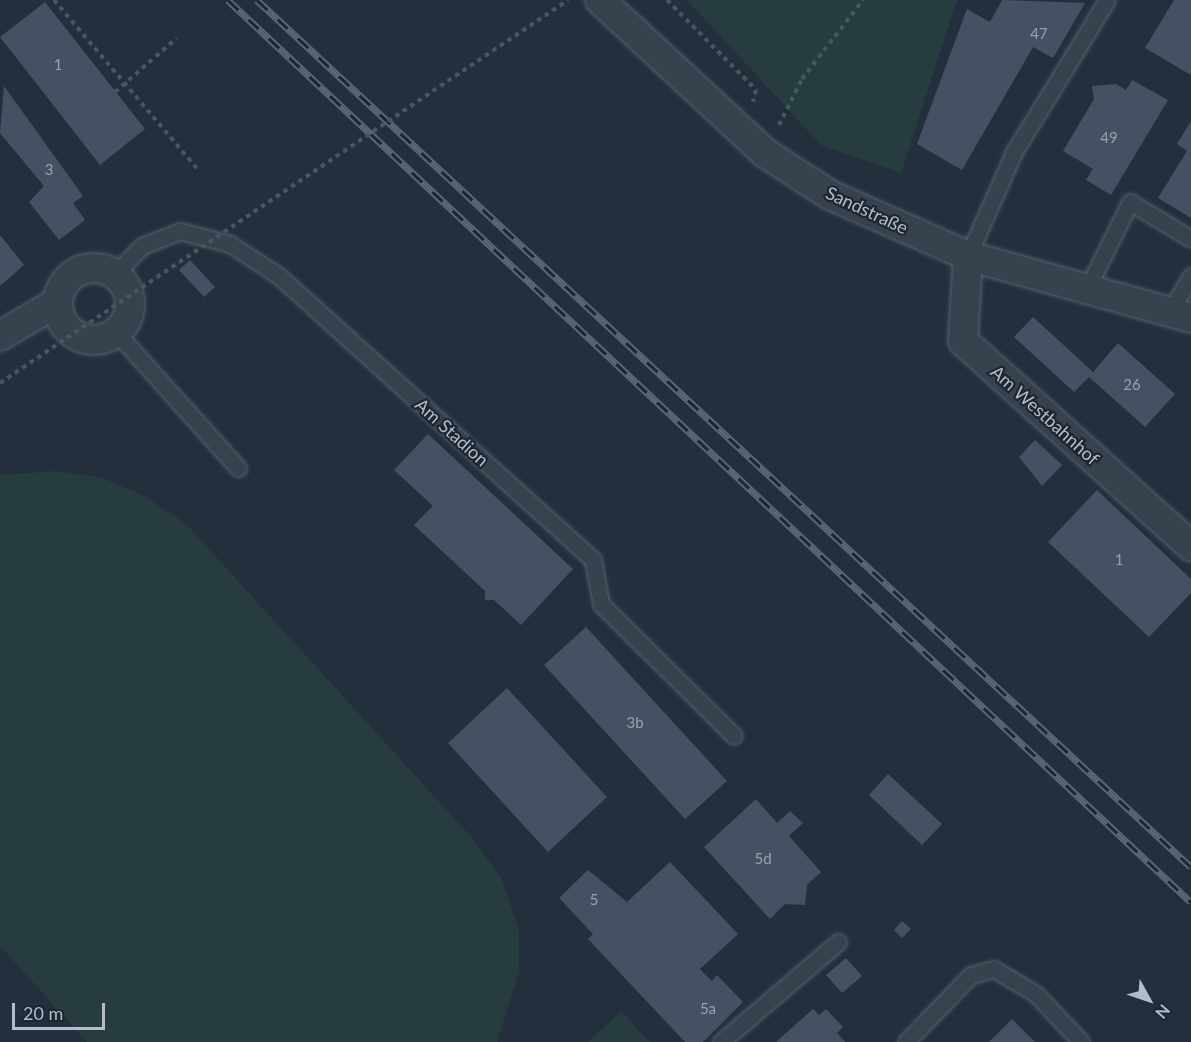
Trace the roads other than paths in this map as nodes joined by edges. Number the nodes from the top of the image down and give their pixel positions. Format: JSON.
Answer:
{"nodes":[{"id":1,"x":600,"y":0,"type":"edge"},
{"id":2,"x":1107,"y":0,"type":"edge"},
{"id":3,"x":1191,"y":239,"type":"edge"},
{"id":4,"x":968,"y":256,"type":"junction"},
{"id":5,"x":115,"y":274,"type":"junction"},
{"id":6,"x":1191,"y":276,"type":"edge"},
{"id":7,"x":1086,"y":291,"type":"junction"},
{"id":8,"x":57,"y":302,"type":"junction"},
{"id":9,"x":1180,"y":316,"type":"edge"},
{"id":10,"x":116,"y":332,"type":"junction"},
{"id":11,"x":0,"y":336,"type":"edge"},
{"id":12,"x":238,"y":468,"type":"dead end"},
{"id":13,"x":1191,"y":546,"type":"edge"},
{"id":14,"x":734,"y":736,"type":"dead end"},
{"id":15,"x":838,"y":942,"type":"dead end"},
{"id":16,"x":721,"y":1042,"type":"edge"},
{"id":17,"x":906,"y":1042,"type":"edge"},
{"id":18,"x":1081,"y":1042,"type":"edge"}],
"edges":[{"from":1,"to":4,"type":"street","name":"Sandstraße"},
{"from":2,"to":4,"type":"lane"},
{"from":3,"to":7,"type":"lane"},
{"from":4,"to":7,"type":"street","name":"Sandstraße"},
{"from":4,"to":13,"type":"street","name":"Am Westbahnhof"},
{"from":5,"to":8,"type":"street"},
{"from":5,"to":10,"type":"street"},
{"from":5,"to":14,"type":"lane","name":"Am Stadion"},
{"from":6,"to":9,"type":"lane"},
{"from":7,"to":9,"type":"street","name":"Sandstraße"},
{"from":8,"to":10,"type":"street"},
{"from":8,"to":11,"type":"street"},
{"from":10,"to":12,"type":"lane"},
{"from":15,"to":16,"type":"lane"},
{"from":17,"to":18,"type":"lane"}]}
